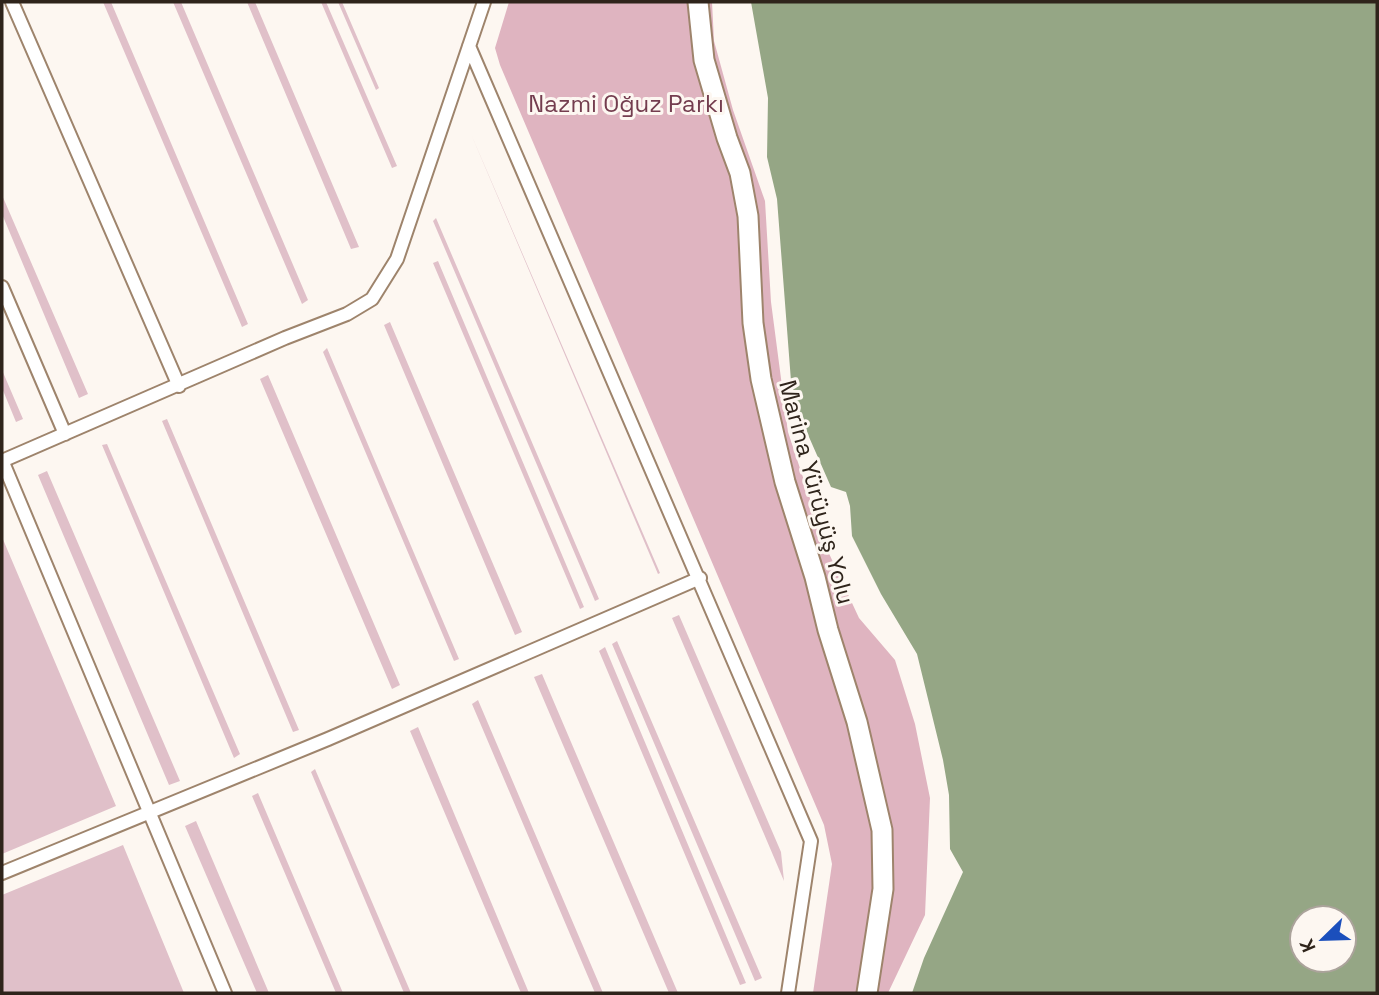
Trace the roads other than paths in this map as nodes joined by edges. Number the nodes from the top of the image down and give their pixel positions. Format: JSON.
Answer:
{"nodes":[{"id":1,"x":12,"y":2,"type":"edge"},
{"id":2,"x":484,"y":2,"type":"edge"},
{"id":3,"x":698,"y":2,"type":"edge"},
{"id":4,"x":470,"y":46,"type":"junction"},
{"id":5,"x":2,"y":287,"type":"edge"},
{"id":6,"x":179,"y":386,"type":"junction"},
{"id":7,"x":65,"y":434,"type":"junction"},
{"id":8,"x":2,"y":461,"type":"edge"},
{"id":9,"x":700,"y":578,"type":"junction"},
{"id":10,"x":150,"y":812,"type":"junction"},
{"id":11,"x":2,"y":873,"type":"edge"},
{"id":12,"x":225,"y":993,"type":"edge"},
{"id":13,"x":788,"y":993,"type":"edge"},
{"id":14,"x":867,"y":993,"type":"edge"}],
"edges":[{"from":1,"to":6,"type":"lane"},
{"from":2,"to":4,"type":"lane"},
{"from":3,"to":14,"type":"street","name":"Marina Yürüyüş Yolu"},
{"from":4,"to":6,"type":"lane"},
{"from":4,"to":9,"type":"lane"},
{"from":5,"to":7,"type":"lane"},
{"from":6,"to":7,"type":"lane"},
{"from":7,"to":8,"type":"lane"},
{"from":8,"to":10,"type":"lane"},
{"from":9,"to":10,"type":"lane"},
{"from":9,"to":13,"type":"lane"},
{"from":10,"to":11,"type":"lane"},
{"from":10,"to":12,"type":"lane"}]}
